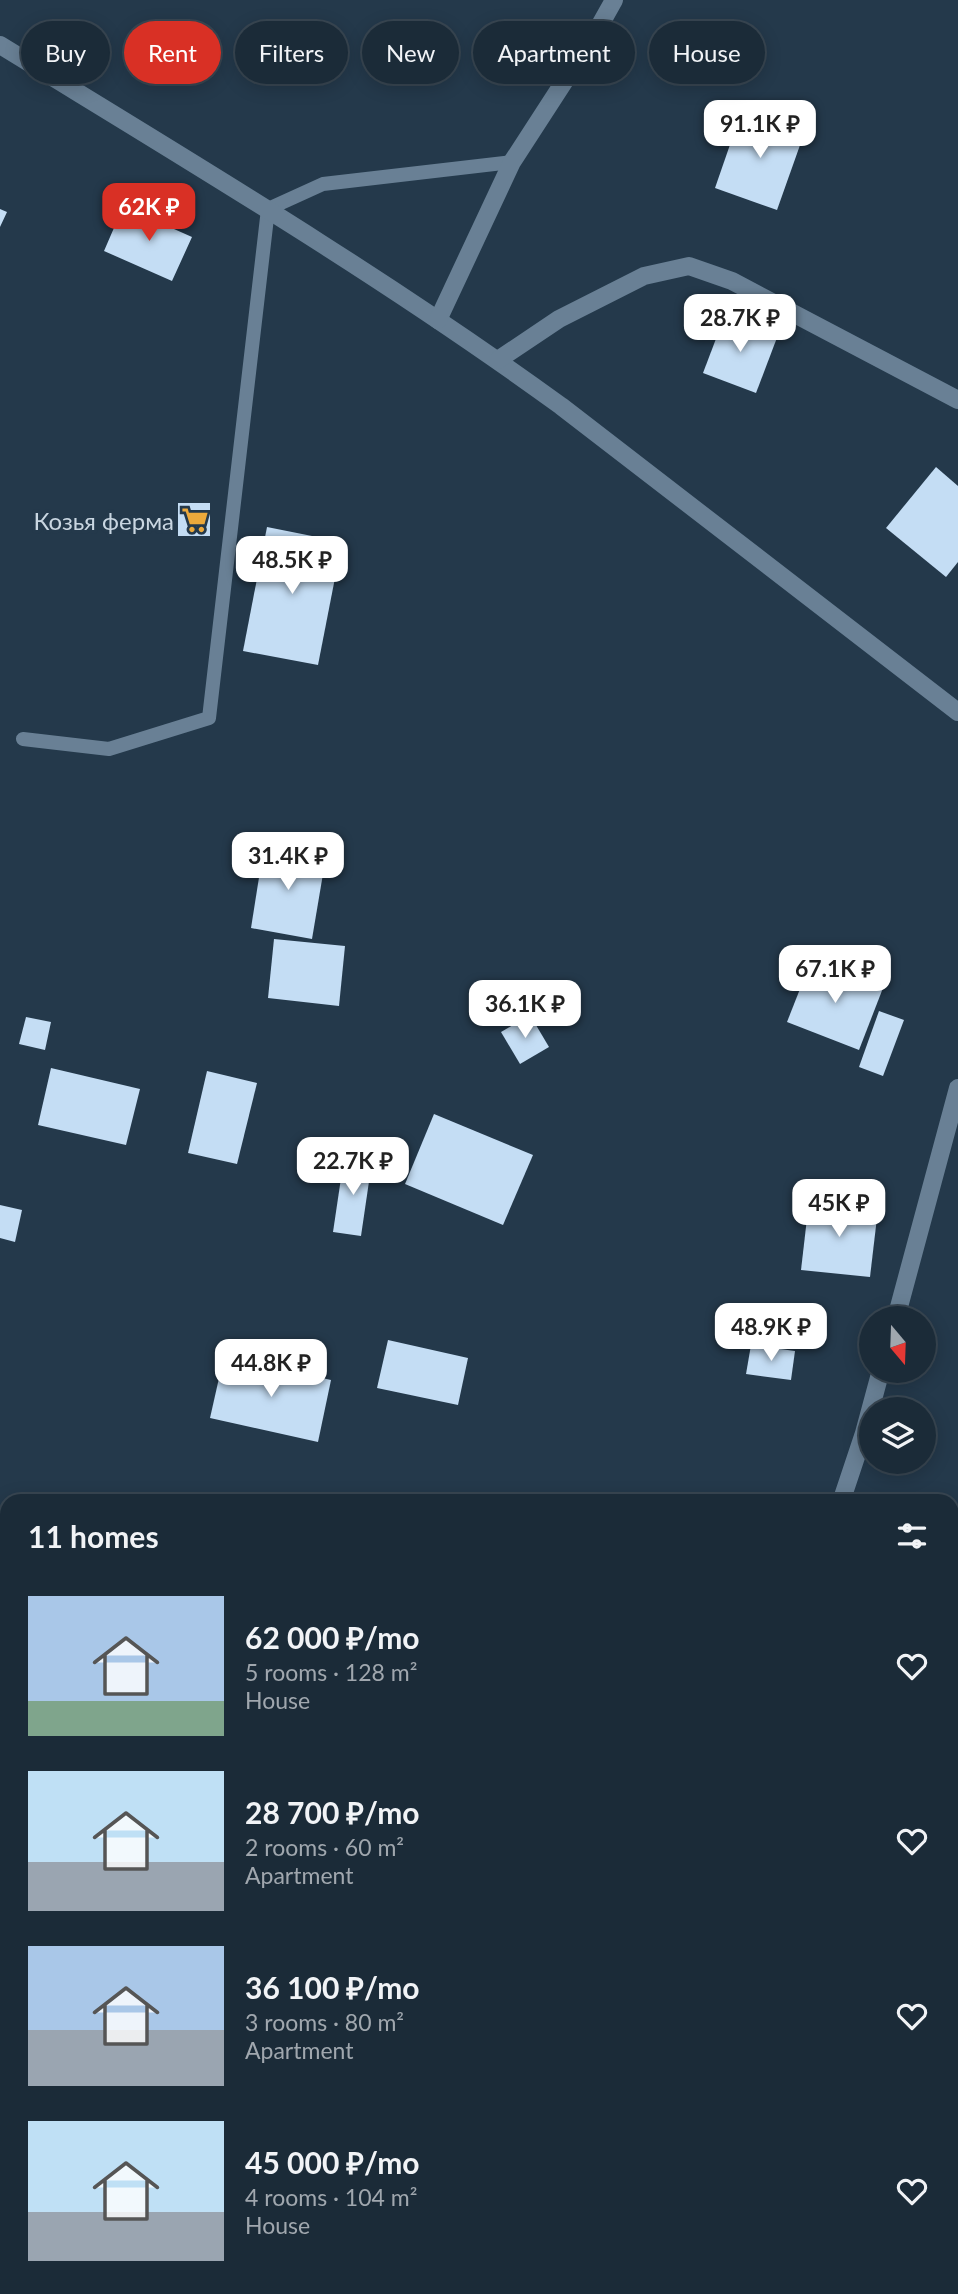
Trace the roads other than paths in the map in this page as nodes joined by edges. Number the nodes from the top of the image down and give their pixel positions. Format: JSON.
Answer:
{"nodes":[{"id":1,"x":614,"y":0,"type":"edge"},
{"id":2,"x":0,"y":45,"type":"edge"},
{"id":3,"x":512,"y":162,"type":"junction"},
{"id":4,"x":268,"y":209,"type":"junction"},
{"id":5,"x":438,"y":320,"type":"junction"},
{"id":6,"x":498,"y":360,"type":"junction"},
{"id":7,"x":958,"y":400,"type":"edge"},
{"id":8,"x":958,"y":712,"type":"edge"},
{"id":9,"x":23,"y":738,"type":"dead end"},
{"id":10,"x":958,"y":1088,"type":"edge"},
{"id":11,"x":899,"y":1306,"type":"edge"},
{"id":12,"x":877,"y":1383,"type":"edge"},
{"id":13,"x":844,"y":1494,"type":"edge"}],
"edges":[{"from":1,"to":3,"type":"street"},
{"from":2,"to":4,"type":"street"},
{"from":3,"to":4,"type":"lane"},
{"from":3,"to":5,"type":"street"},
{"from":4,"to":5,"type":"street"},
{"from":4,"to":9,"type":"lane"},
{"from":5,"to":6,"type":"street"},
{"from":6,"to":7,"type":"street"},
{"from":6,"to":8,"type":"street"},
{"from":10,"to":11,"type":"street"},
{"from":12,"to":13,"type":"street"}]}
